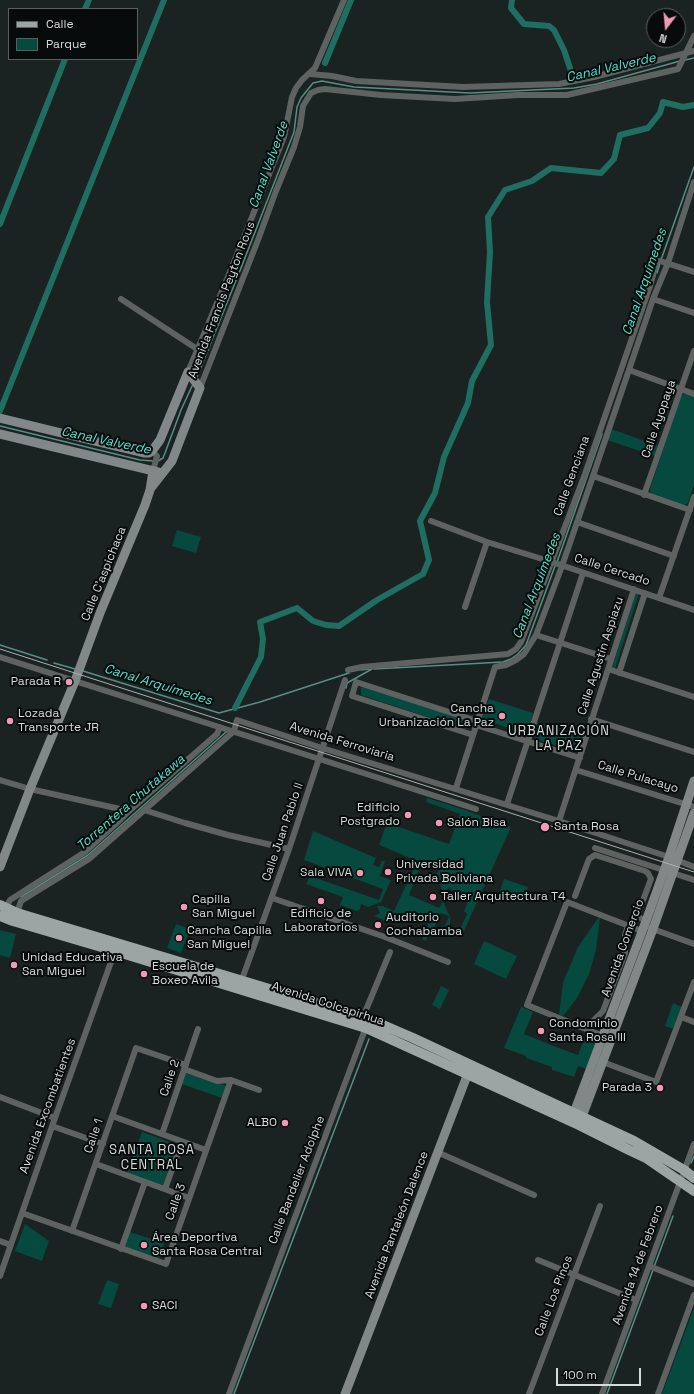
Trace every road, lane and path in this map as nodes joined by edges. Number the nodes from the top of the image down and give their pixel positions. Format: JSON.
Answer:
{"nodes":[{"id":1,"x":344,"y":0,"type":"edge"},
{"id":2,"x":694,"y":36,"type":"edge"},
{"id":3,"x":694,"y":51,"type":"edge"},
{"id":4,"x":684,"y":58,"type":"junction"},
{"id":5,"x":310,"y":74,"type":"junction"},
{"id":6,"x":694,"y":182,"type":"edge"},
{"id":7,"x":663,"y":262,"type":"junction"},
{"id":8,"x":694,"y":272,"type":"edge"},
{"id":9,"x":121,"y":299,"type":"dead end"},
{"id":10,"x":653,"y":299,"type":"junction"},
{"id":11,"x":694,"y":313,"type":"edge"},
{"id":12,"x":197,"y":349,"type":"junction"},
{"id":13,"x":694,"y":352,"type":"edge"},
{"id":14,"x":629,"y":370,"type":"junction"},
{"id":15,"x":194,"y":380,"type":"junction"},
{"id":16,"x":681,"y":389,"type":"junction"},
{"id":17,"x":694,"y":394,"type":"edge"},
{"id":18,"x":0,"y":418,"type":"edge"},
{"id":19,"x":0,"y":434,"type":"edge"},
{"id":20,"x":155,"y":453,"type":"junction"},
{"id":21,"x":154,"y":468,"type":"junction"},
{"id":22,"x":163,"y":473,"type":"junction"},
{"id":23,"x":593,"y":476,"type":"junction"},
{"id":24,"x":150,"y":490,"type":"junction"},
{"id":25,"x":644,"y":495,"type":"junction"},
{"id":26,"x":694,"y":497,"type":"edge"},
{"id":27,"x":690,"y":510,"type":"junction"},
{"id":28,"x":431,"y":521,"type":"dead end"},
{"id":29,"x":577,"y":522,"type":"junction"},
{"id":30,"x":487,"y":542,"type":"junction"},
{"id":31,"x":674,"y":556,"type":"junction"},
{"id":32,"x":557,"y":564,"type":"junction"},
{"id":33,"x":583,"y":572,"type":"junction"},
{"id":34,"x":634,"y":589,"type":"junction"},
{"id":35,"x":645,"y":593,"type":"junction"},
{"id":36,"x":659,"y":598,"type":"junction"},
{"id":37,"x":465,"y":607,"type":"dead end"},
{"id":38,"x":694,"y":610,"type":"edge"},
{"id":39,"x":536,"y":635,"type":"junction"},
{"id":40,"x":560,"y":642,"type":"junction"},
{"id":41,"x":0,"y":657,"type":"edge"},
{"id":42,"x":611,"y":659,"type":"junction"},
{"id":43,"x":348,"y":670,"type":"dead end"},
{"id":44,"x":608,"y":670,"type":"junction"},
{"id":45,"x":619,"y":673,"type":"junction"},
{"id":46,"x":345,"y":680,"type":"dead end"},
{"id":47,"x":75,"y":681,"type":"junction"},
{"id":48,"x":694,"y":698,"type":"edge"},
{"id":49,"x":591,"y":719,"type":"junction"},
{"id":50,"x":477,"y":723,"type":"junction"},
{"id":51,"x":220,"y":727,"type":"junction"},
{"id":52,"x":234,"y":731,"type":"junction"},
{"id":53,"x":473,"y":735,"type":"junction"},
{"id":54,"x":527,"y":741,"type":"junction"},
{"id":55,"x":322,"y":748,"type":"junction"},
{"id":56,"x":694,"y":752,"type":"edge"},
{"id":57,"x":319,"y":758,"type":"junction"},
{"id":58,"x":580,"y":758,"type":"junction"},
{"id":59,"x":576,"y":770,"type":"junction"},
{"id":60,"x":0,"y":780,"type":"edge"},
{"id":61,"x":694,"y":781,"type":"edge"},
{"id":62,"x":456,"y":788,"type":"junction"},
{"id":63,"x":30,"y":789,"type":"junction"},
{"id":64,"x":507,"y":804,"type":"junction"},
{"id":65,"x":690,"y":805,"type":"edge"},
{"id":66,"x":476,"y":809,"type":"dead end"},
{"id":67,"x":144,"y":810,"type":"junction"},
{"id":68,"x":129,"y":811,"type":"junction"},
{"id":69,"x":694,"y":813,"type":"edge"},
{"id":70,"x":559,"y":821,"type":"junction"},
{"id":71,"x":595,"y":848,"type":"dead end"},
{"id":72,"x":289,"y":849,"type":"junction"},
{"id":73,"x":673,"y":859,"type":"junction"},
{"id":74,"x":0,"y":867,"type":"edge"},
{"id":75,"x":694,"y":867,"type":"edge"},
{"id":76,"x":669,"y":871,"type":"junction"},
{"id":77,"x":694,"y":880,"type":"edge"},
{"id":78,"x":575,"y":896,"type":"dead end"},
{"id":79,"x":272,"y":898,"type":"junction"},
{"id":80,"x":2,"y":910,"type":"edge"},
{"id":81,"x":17,"y":913,"type":"junction"},
{"id":82,"x":628,"y":926,"type":"junction"},
{"id":83,"x":644,"y":926,"type":"junction"},
{"id":84,"x":653,"y":929,"type":"junction"},
{"id":85,"x":694,"y":944,"type":"edge"},
{"id":86,"x":117,"y":947,"type":"junction"},
{"id":87,"x":390,"y":952,"type":"dead end"},
{"id":88,"x":448,"y":962,"type":"dead end"},
{"id":89,"x":694,"y":982,"type":"edge"},
{"id":90,"x":240,"y":984,"type":"junction"},
{"id":91,"x":681,"y":1017,"type":"junction"},
{"id":92,"x":366,"y":1021,"type":"junction"},
{"id":93,"x":694,"y":1022,"type":"edge"},
{"id":94,"x":198,"y":1029,"type":"dead end"},
{"id":95,"x":588,"y":1030,"type":"junction"},
{"id":96,"x":603,"y":1036,"type":"junction"},
{"id":97,"x":594,"y":1058,"type":"junction"},
{"id":98,"x":604,"y":1062,"type":"junction"},
{"id":99,"x":471,"y":1065,"type":"junction"},
{"id":100,"x":185,"y":1067,"type":"junction"},
{"id":101,"x":467,"y":1075,"type":"junction"},
{"id":102,"x":231,"y":1080,"type":"junction"},
{"id":103,"x":259,"y":1090,"type":"dead end"},
{"id":104,"x":0,"y":1097,"type":"edge"},
{"id":105,"x":112,"y":1116,"type":"junction"},
{"id":106,"x":55,"y":1118,"type":"junction"},
{"id":107,"x":577,"y":1119,"type":"junction"},
{"id":108,"x":52,"y":1126,"type":"junction"},
{"id":109,"x":162,"y":1134,"type":"junction"},
{"id":110,"x":182,"y":1142,"type":"junction"},
{"id":111,"x":103,"y":1144,"type":"junction"},
{"id":112,"x":694,"y":1144,"type":"edge"},
{"id":113,"x":206,"y":1150,"type":"junction"},
{"id":114,"x":437,"y":1152,"type":"junction"},
{"id":115,"x":96,"y":1164,"type":"junction"},
{"id":116,"x":684,"y":1170,"type":"junction"},
{"id":117,"x":694,"y":1178,"type":"edge"},
{"id":118,"x":680,"y":1181,"type":"junction"},
{"id":119,"x":145,"y":1182,"type":"junction"},
{"id":120,"x":166,"y":1189,"type":"junction"},
{"id":121,"x":694,"y":1191,"type":"edge"},
{"id":122,"x":534,"y":1195,"type":"dead end"},
{"id":123,"x":189,"y":1198,"type":"junction"},
{"id":124,"x":600,"y":1206,"type":"dead end"},
{"id":125,"x":22,"y":1213,"type":"junction"},
{"id":126,"x":72,"y":1231,"type":"junction"},
{"id":127,"x":0,"y":1241,"type":"edge"},
{"id":128,"x":11,"y":1245,"type":"junction"},
{"id":129,"x":121,"y":1249,"type":"junction"},
{"id":130,"x":538,"y":1260,"type":"dead end"},
{"id":131,"x":649,"y":1266,"type":"junction"},
{"id":132,"x":574,"y":1275,"type":"junction"},
{"id":133,"x":0,"y":1276,"type":"edge"},
{"id":134,"x":694,"y":1284,"type":"edge"},
{"id":135,"x":694,"y":1295,"type":"edge"},
{"id":136,"x":636,"y":1300,"type":"junction"},
{"id":137,"x":229,"y":1394,"type":"edge"},
{"id":138,"x":345,"y":1394,"type":"edge"},
{"id":139,"x":528,"y":1394,"type":"edge"},
{"id":140,"x":602,"y":1394,"type":"edge"},
{"id":141,"x":658,"y":1394,"type":"edge"}],
"edges":[{"from":1,"to":5,"type":"street"},
{"from":2,"to":4,"type":"street"},
{"from":3,"to":4,"type":"street"},
{"from":4,"to":5,"type":"street"},
{"from":4,"to":15,"type":"street","name":"Avenida Francis Peyton Rous"},
{"from":5,"to":12,"type":"street"},
{"from":6,"to":7,"type":"street","name":"Calle Genciana"},
{"from":7,"to":8,"type":"street"},
{"from":7,"to":10,"type":"street","name":"Calle Genciana"},
{"from":7,"to":32,"type":"street","name":"Calle Genciana"},
{"from":9,"to":12,"type":"street"},
{"from":10,"to":11,"type":"street"},
{"from":10,"to":14,"type":"street","name":"Calle Genciana"},
{"from":12,"to":15,"type":"street"},
{"from":13,"to":16,"type":"street","name":"Calle Ayopaya"},
{"from":14,"to":16,"type":"street"},
{"from":14,"to":23,"type":"street","name":"Calle Genciana"},
{"from":15,"to":20,"type":"street"},
{"from":15,"to":22,"type":"street","name":"Calle C'aspichaca"},
{"from":16,"to":17,"type":"street"},
{"from":16,"to":25,"type":"street","name":"Calle Ayopaya"},
{"from":18,"to":20,"type":"street"},
{"from":19,"to":21,"type":"street"},
{"from":20,"to":21,"type":"street"},
{"from":21,"to":22,"type":"street"},
{"from":21,"to":24,"type":"street","name":"Calle C'aspichaca"},
{"from":22,"to":24,"type":"street","name":"Calle C'aspichaca"},
{"from":23,"to":25,"type":"street"},
{"from":23,"to":29,"type":"street","name":"Calle Genciana"},
{"from":24,"to":47,"type":"street","name":"Calle C'aspichaca"},
{"from":25,"to":27,"type":"street"},
{"from":26,"to":27,"type":"street"},
{"from":27,"to":31,"type":"street"},
{"from":28,"to":30,"type":"street","name":"Calle Cercado"},
{"from":29,"to":31,"type":"street"},
{"from":29,"to":32,"type":"street","name":"Calle Genciana"},
{"from":30,"to":32,"type":"street","name":"Calle Cercado"},
{"from":30,"to":37,"type":"street"},
{"from":31,"to":36,"type":"street"},
{"from":32,"to":33,"type":"street","name":"Calle Cercado"},
{"from":32,"to":39,"type":"street","name":"Calle Genciana"},
{"from":32,"to":43,"type":"street","name":"Calle Genciana"},
{"from":33,"to":34,"type":"street","name":"Calle Cercado"},
{"from":33,"to":40,"type":"street"},
{"from":34,"to":35,"type":"street","name":"Calle Cercado"},
{"from":34,"to":42,"type":"street","name":"Calle Agustín Aspiazu"},
{"from":35,"to":36,"type":"street","name":"Calle Cercado"},
{"from":35,"to":45,"type":"street","name":"Calle Agustín Aspiazu"},
{"from":36,"to":38,"type":"street","name":"Calle Cercado"},
{"from":39,"to":40,"type":"street"},
{"from":39,"to":50,"type":"street","name":"Calle Genciana"},
{"from":40,"to":42,"type":"street"},
{"from":40,"to":54,"type":"street"},
{"from":41,"to":47,"type":"street"},
{"from":42,"to":44,"type":"street","name":"Calle Agustín Aspiazu"},
{"from":44,"to":45,"type":"street"},
{"from":44,"to":49,"type":"street","name":"Calle Agustín Aspiazu"},
{"from":45,"to":48,"type":"street"},
{"from":46,"to":55,"type":"street","name":"Calle Juan Pablo II"},
{"from":47,"to":51,"type":"street"},
{"from":47,"to":63,"type":"street","name":"Calle C'aspichaca"},
{"from":49,"to":56,"type":"street"},
{"from":49,"to":58,"type":"street","name":"Calle Agustín Aspiazu"},
{"from":50,"to":53,"type":"street"},
{"from":50,"to":53,"type":"street"},
{"from":50,"to":54,"type":"street"},
{"from":51,"to":52,"type":"street"},
{"from":51,"to":68,"type":"street"},
{"from":52,"to":55,"type":"street","name":"Avenida Ferroviaria"},
{"from":52,"to":57,"type":"street","name":"Avenida Ferroviaria"},
{"from":52,"to":67,"type":"street"},
{"from":53,"to":62,"type":"street"},
{"from":54,"to":58,"type":"street"},
{"from":54,"to":64,"type":"street"},
{"from":55,"to":57,"type":"street","name":"Calle Juan Pablo II"},
{"from":55,"to":62,"type":"street","name":"Avenida Ferroviaria"},
{"from":57,"to":66,"type":"street","name":"Avenida Ferroviaria"},
{"from":57,"to":72,"type":"street","name":"Calle Juan Pablo II"},
{"from":58,"to":59,"type":"street","name":"Calle Agustín Aspiazu"},
{"from":59,"to":65,"type":"street","name":"Calle Pulacayo"},
{"from":59,"to":70,"type":"street","name":"Calle Agustín Aspiazu"},
{"from":60,"to":63,"type":"street"},
{"from":61,"to":65,"type":"street","name":"Avenida Comercio"},
{"from":62,"to":64,"type":"street","name":"Avenida Ferroviaria"},
{"from":63,"to":68,"type":"street"},
{"from":63,"to":74,"type":"street","name":"Calle C'aspichaca"},
{"from":64,"to":70,"type":"street","name":"Avenida Ferroviaria"},
{"from":65,"to":73,"type":"street","name":"Avenida Comercio"},
{"from":67,"to":72,"type":"street"},
{"from":67,"to":81,"type":"street"},
{"from":68,"to":80,"type":"street"},
{"from":69,"to":73,"type":"street","name":"Avenida Comercio"},
{"from":70,"to":73,"type":"street","name":"Avenida Ferroviaria"},
{"from":71,"to":76,"type":"street"},
{"from":72,"to":79,"type":"street","name":"Calle Juan Pablo II"},
{"from":73,"to":75,"type":"street","name":"Avenida Ferroviaria"},
{"from":73,"to":76,"type":"street","name":"Avenida Comercio"},
{"from":76,"to":77,"type":"street"},
{"from":76,"to":83,"type":"street","name":"Avenida Comercio"},
{"from":76,"to":84,"type":"street","name":"Avenida Comercio"},
{"from":78,"to":83,"type":"street"},
{"from":79,"to":88,"type":"street"},
{"from":79,"to":90,"type":"street","name":"Calle Juan Pablo II"},
{"from":80,"to":81,"type":"main road","name":"Avenida Colcapirhua"},
{"from":80,"to":86,"type":"main road","name":"Avenida Colcapirhua"},
{"from":81,"to":86,"type":"main road","name":"Avenida Colcapirhua"},
{"from":82,"to":83,"type":"street"},
{"from":82,"to":95,"type":"street"},
{"from":82,"to":95,"type":"street"},
{"from":83,"to":84,"type":"street"},
{"from":83,"to":96,"type":"street","name":"Avenida Comercio"},
{"from":84,"to":85,"type":"street"},
{"from":84,"to":98,"type":"street","name":"Avenida Comercio"},
{"from":86,"to":90,"type":"main road","name":"Avenida Colcapirhua"},
{"from":86,"to":106,"type":"street","name":"Avenida Excombatientes"},
{"from":87,"to":92,"type":"street","name":"Calle Bandelier Adolphe"},
{"from":89,"to":91,"type":"street"},
{"from":90,"to":92,"type":"main road","name":"Avenida Colcapirhua"},
{"from":91,"to":93,"type":"street"},
{"from":91,"to":98,"type":"street"},
{"from":92,"to":99,"type":"main road","name":"Avenida Colcapirhua"},
{"from":92,"to":101,"type":"main road","name":"Avenida Colcapirhua"},
{"from":92,"to":137,"type":"street","name":"Calle Bandelier Adolphe"},
{"from":94,"to":100,"type":"street","name":"Calle 2"},
{"from":95,"to":96,"type":"street"},
{"from":96,"to":97,"type":"street","name":"Avenida Comercio"},
{"from":97,"to":98,"type":"street"},
{"from":97,"to":107,"type":"street","name":"Avenida Comercio"},
{"from":98,"to":107,"type":"street","name":"Avenida Comercio"},
{"from":99,"to":101,"type":"street","name":"Avenida Pantaleón Dalence"},
{"from":99,"to":107,"type":"main road","name":"Avenida Colcapirhua"},
{"from":100,"to":102,"type":"street"},
{"from":100,"to":105,"type":"street","name":"Calle 1"},
{"from":100,"to":109,"type":"street","name":"Calle 2"},
{"from":101,"to":107,"type":"main road","name":"Avenida Colcapirhua"},
{"from":101,"to":114,"type":"street","name":"Avenida Pantaleón Dalence"},
{"from":102,"to":103,"type":"street"},
{"from":102,"to":113,"type":"street","name":"Calle 3"},
{"from":104,"to":106,"type":"street"},
{"from":105,"to":109,"type":"street"},
{"from":105,"to":111,"type":"street","name":"Calle 1"},
{"from":106,"to":108,"type":"street","name":"Avenida Excombatientes"},
{"from":107,"to":116,"type":"main road","name":"Avenida Colcapirhua"},
{"from":107,"to":118,"type":"main road","name":"Avenida Colcapirhua"},
{"from":108,"to":111,"type":"street"},
{"from":108,"to":125,"type":"street","name":"Avenida Excombatientes"},
{"from":109,"to":110,"type":"street"},
{"from":110,"to":113,"type":"street"},
{"from":110,"to":120,"type":"street"},
{"from":111,"to":115,"type":"street","name":"Calle 1"},
{"from":112,"to":116,"type":"street","name":"Avenida 14 de Febrero"},
{"from":113,"to":123,"type":"street","name":"Calle 3"},
{"from":114,"to":122,"type":"street"},
{"from":114,"to":138,"type":"street","name":"Avenida Pantaleón Dalence"},
{"from":115,"to":119,"type":"street"},
{"from":115,"to":126,"type":"street","name":"Calle 1"},
{"from":116,"to":117,"type":"main road","name":"Avenida Colcapirhua"},
{"from":116,"to":118,"type":"street","name":"Avenida 14 de Febrero"},
{"from":118,"to":121,"type":"main road","name":"Avenida Colcapirhua"},
{"from":118,"to":131,"type":"street","name":"Avenida 14 de Febrero"},
{"from":119,"to":120,"type":"street"},
{"from":119,"to":129,"type":"street"},
{"from":120,"to":123,"type":"street"},
{"from":123,"to":129,"type":"street","name":"Calle 3"},
{"from":124,"to":132,"type":"street","name":"Calle Los Pinos"},
{"from":125,"to":126,"type":"street"},
{"from":125,"to":128,"type":"street","name":"Avenida Excombatientes"},
{"from":126,"to":129,"type":"street"},
{"from":127,"to":128,"type":"street"},
{"from":128,"to":133,"type":"street","name":"Avenida Excombatientes"},
{"from":130,"to":132,"type":"street"},
{"from":131,"to":134,"type":"street"},
{"from":131,"to":136,"type":"street","name":"Avenida 14 de Febrero"},
{"from":132,"to":136,"type":"street"},
{"from":132,"to":139,"type":"street","name":"Calle Los Pinos"},
{"from":135,"to":141,"type":"street"},
{"from":136,"to":140,"type":"street","name":"Avenida 14 de Febrero"}]}
